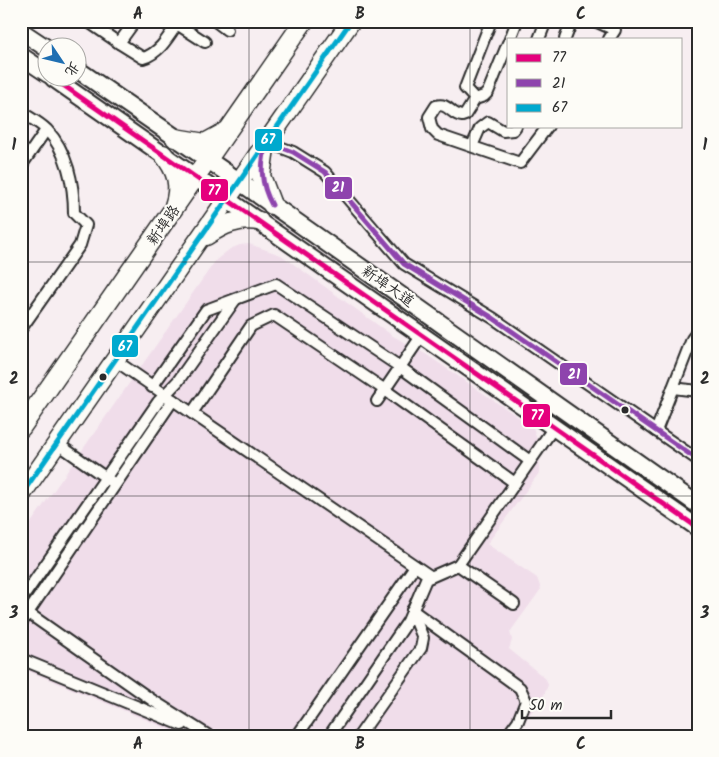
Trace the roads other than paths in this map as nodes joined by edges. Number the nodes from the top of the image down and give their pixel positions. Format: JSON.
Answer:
{"nodes":[{"id":1,"x":87,"y":21,"type":"edge"},
{"id":2,"x":135,"y":21,"type":"edge"},
{"id":3,"x":215,"y":21,"type":"edge"},
{"id":4,"x":304,"y":21,"type":"edge"},
{"id":5,"x":351,"y":21,"type":"edge"},
{"id":6,"x":490,"y":21,"type":"edge"},
{"id":7,"x":517,"y":21,"type":"edge"},
{"id":8,"x":546,"y":21,"type":"edge"},
{"id":9,"x":572,"y":21,"type":"edge"},
{"id":10,"x":595,"y":21,"type":"edge"},
{"id":11,"x":178,"y":23,"type":"edge"},
{"id":12,"x":25,"y":28,"type":"edge"},
{"id":13,"x":227,"y":30,"type":"dead end"},
{"id":14,"x":510,"y":38,"type":"edge"},
{"id":15,"x":539,"y":38,"type":"edge"},
{"id":16,"x":565,"y":38,"type":"edge"},
{"id":17,"x":610,"y":38,"type":"edge"},
{"id":18,"x":38,"y":40,"type":"edge"},
{"id":19,"x":205,"y":42,"type":"dead end"},
{"id":20,"x":119,"y":44,"type":"junction"},
{"id":21,"x":507,"y":46,"type":"edge"},
{"id":22,"x":21,"y":56,"type":"edge"},
{"id":23,"x":38,"y":67,"type":"edge"},
{"id":24,"x":88,"y":77,"type":"edge"},
{"id":25,"x":67,"y":88,"type":"edge"},
{"id":26,"x":475,"y":99,"type":"junction"},
{"id":27,"x":21,"y":112,"type":"edge"},
{"id":28,"x":233,"y":125,"type":"junction"},
{"id":29,"x":514,"y":128,"type":"edge"},
{"id":30,"x":546,"y":128,"type":"edge"},
{"id":31,"x":46,"y":130,"type":"junction"},
{"id":32,"x":175,"y":138,"type":"junction"},
{"id":33,"x":267,"y":142,"type":"junction"},
{"id":34,"x":472,"y":146,"type":"junction"},
{"id":35,"x":163,"y":154,"type":"junction"},
{"id":36,"x":209,"y":160,"type":"junction"},
{"id":37,"x":21,"y":166,"type":"edge"},
{"id":38,"x":196,"y":178,"type":"junction"},
{"id":39,"x":240,"y":182,"type":"junction"},
{"id":40,"x":227,"y":199,"type":"junction"},
{"id":41,"x":272,"y":205,"type":"junction"},
{"id":42,"x":171,"y":214,"type":"junction"},
{"id":43,"x":260,"y":221,"type":"junction"},
{"id":44,"x":201,"y":239,"type":"junction"},
{"id":45,"x":234,"y":300,"type":"junction"},
{"id":46,"x":21,"y":329,"type":"edge"},
{"id":47,"x":698,"y":331,"type":"edge"},
{"id":48,"x":422,"y":335,"type":"junction"},
{"id":49,"x":116,"y":361,"type":"junction"},
{"id":50,"x":400,"y":367,"type":"junction"},
{"id":51,"x":152,"y":387,"type":"junction"},
{"id":52,"x":673,"y":388,"type":"junction"},
{"id":53,"x":385,"y":390,"type":"junction"},
{"id":54,"x":698,"y":391,"type":"edge"},
{"id":55,"x":169,"y":398,"type":"junction"},
{"id":56,"x":377,"y":401,"type":"dead end"},
{"id":57,"x":192,"y":413,"type":"junction"},
{"id":58,"x":23,"y":422,"type":"edge"},
{"id":59,"x":554,"y":427,"type":"junction"},
{"id":60,"x":656,"y":431,"type":"junction"},
{"id":61,"x":58,"y":444,"type":"junction"},
{"id":62,"x":698,"y":460,"type":"edge"},
{"id":63,"x":530,"y":461,"type":"junction"},
{"id":64,"x":107,"y":478,"type":"junction"},
{"id":65,"x":515,"y":483,"type":"junction"},
{"id":66,"x":117,"y":485,"type":"junction"},
{"id":67,"x":21,"y":495,"type":"edge"},
{"id":68,"x":698,"y":504,"type":"edge"},
{"id":69,"x":698,"y":528,"type":"edge"},
{"id":70,"x":458,"y":565,"type":"junction"},
{"id":71,"x":415,"y":566,"type":"junction"},
{"id":72,"x":430,"y":576,"type":"junction"},
{"id":73,"x":21,"y":600,"type":"edge"},
{"id":74,"x":514,"y":604,"type":"dead end"},
{"id":75,"x":25,"y":610,"type":"edge"},
{"id":76,"x":412,"y":610,"type":"junction"},
{"id":77,"x":21,"y":622,"type":"edge"},
{"id":78,"x":21,"y":659,"type":"edge"},
{"id":79,"x":206,"y":734,"type":"edge"},
{"id":80,"x":297,"y":736,"type":"edge"},
{"id":81,"x":329,"y":736,"type":"edge"},
{"id":82,"x":359,"y":736,"type":"edge"},
{"id":83,"x":507,"y":736,"type":"edge"}],
"edges":[{"from":1,"to":20,"type":"street"},
{"from":2,"to":20,"type":"street"},
{"from":3,"to":13,"type":"street"},
{"from":4,"to":28,"type":"highway","name":"新埠路"},
{"from":5,"to":33,"type":"highway"},
{"from":6,"to":26,"type":"street"},
{"from":7,"to":14,"type":"street"},
{"from":8,"to":15,"type":"street"},
{"from":9,"to":16,"type":"street"},
{"from":10,"to":17,"type":"street"},
{"from":11,"to":19,"type":"street"},
{"from":11,"to":20,"type":"street"},
{"from":12,"to":18,"type":"main road"},
{"from":21,"to":26,"type":"street"},
{"from":22,"to":23,"type":"main road"},
{"from":24,"to":32,"type":"main road","name":"新埠大道"},
{"from":25,"to":35,"type":"main road","name":"新埠大道"},
{"from":26,"to":34,"type":"street"},
{"from":27,"to":31,"type":"street"},
{"from":28,"to":32,"type":"highway"},
{"from":28,"to":36,"type":"highway","name":"新埠路"},
{"from":29,"to":34,"type":"street"},
{"from":30,"to":34,"type":"street"},
{"from":31,"to":37,"type":"street"},
{"from":31,"to":46,"type":"street"},
{"from":32,"to":36,"type":"main road","name":"新埠大道"},
{"from":33,"to":39,"type":"highway"},
{"from":33,"to":41,"type":"highway"},
{"from":33,"to":60,"type":"street"},
{"from":35,"to":38,"type":"main road","name":"新埠大道"},
{"from":35,"to":42,"type":"highway"},
{"from":36,"to":38,"type":"highway","name":"新埠路"},
{"from":36,"to":39,"type":"main road","name":"新埠大道"},
{"from":38,"to":40,"type":"main road","name":"新埠大道"},
{"from":38,"to":42,"type":"highway","name":"新埠路"},
{"from":39,"to":40,"type":"highway"},
{"from":39,"to":41,"type":"main road","name":"新埠大道"},
{"from":40,"to":43,"type":"main road","name":"新埠大道"},
{"from":40,"to":44,"type":"highway"},
{"from":41,"to":68,"type":"main road","name":"新埠大道"},
{"from":42,"to":58,"type":"highway","name":"新埠路"},
{"from":43,"to":44,"type":"highway"},
{"from":43,"to":48,"type":"main road","name":"新埠大道"},
{"from":44,"to":49,"type":"highway"},
{"from":45,"to":50,"type":"street"},
{"from":45,"to":51,"type":"street"},
{"from":45,"to":55,"type":"street"},
{"from":47,"to":52,"type":"street"},
{"from":48,"to":50,"type":"street"},
{"from":48,"to":59,"type":"main road","name":"新埠大道"},
{"from":49,"to":51,"type":"street"},
{"from":49,"to":61,"type":"highway"},
{"from":50,"to":53,"type":"street"},
{"from":50,"to":63,"type":"street"},
{"from":51,"to":55,"type":"street"},
{"from":52,"to":54,"type":"street"},
{"from":52,"to":60,"type":"street"},
{"from":53,"to":56,"type":"street"},
{"from":53,"to":57,"type":"street"},
{"from":53,"to":65,"type":"street"},
{"from":55,"to":57,"type":"street"},
{"from":55,"to":64,"type":"street"},
{"from":55,"to":66,"type":"street"},
{"from":57,"to":71,"type":"street"},
{"from":59,"to":63,"type":"street"},
{"from":59,"to":69,"type":"main road","name":"新埠大道"},
{"from":60,"to":62,"type":"street"},
{"from":61,"to":64,"type":"street"},
{"from":61,"to":67,"type":"highway"},
{"from":63,"to":65,"type":"street"},
{"from":64,"to":66,"type":"street"},
{"from":64,"to":73,"type":"street"},
{"from":65,"to":70,"type":"street"},
{"from":66,"to":75,"type":"street"},
{"from":70,"to":72,"type":"street"},
{"from":70,"to":74,"type":"street"},
{"from":71,"to":72,"type":"street"},
{"from":71,"to":80,"type":"street"},
{"from":72,"to":76,"type":"street"},
{"from":75,"to":77,"type":"street"},
{"from":75,"to":79,"type":"street"},
{"from":76,"to":81,"type":"street"},
{"from":76,"to":82,"type":"street"},
{"from":76,"to":83,"type":"street"},
{"from":78,"to":79,"type":"street"}]}
